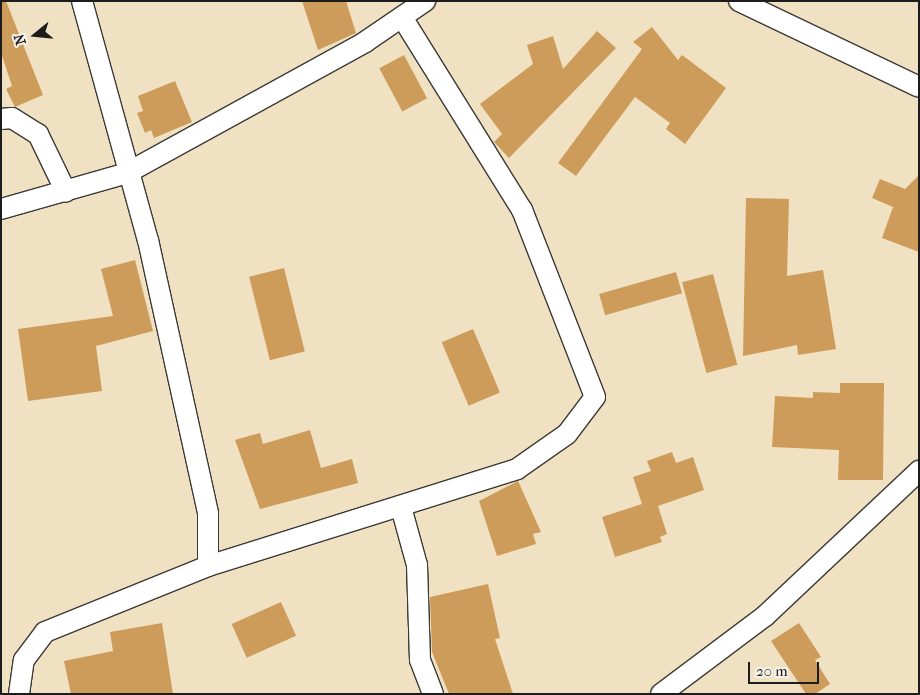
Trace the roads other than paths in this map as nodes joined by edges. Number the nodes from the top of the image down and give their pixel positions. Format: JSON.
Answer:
{"nodes":[{"id":1,"x":82,"y":1,"type":"edge"},
{"id":2,"x":424,"y":1,"type":"edge"},
{"id":3,"x":739,"y":1,"type":"edge"},
{"id":4,"x":402,"y":17,"type":"junction"},
{"id":5,"x":919,"y":87,"type":"edge"},
{"id":6,"x":1,"y":119,"type":"edge"},
{"id":7,"x":127,"y":173,"type":"junction"},
{"id":8,"x":66,"y":192,"type":"junction"},
{"id":9,"x":1,"y":209,"type":"edge"},
{"id":10,"x":919,"y":471,"type":"edge"},
{"id":11,"x":400,"y":507,"type":"junction"},
{"id":12,"x":208,"y":566,"type":"junction"},
{"id":13,"x":13,"y":692,"type":"edge"},
{"id":14,"x":433,"y":694,"type":"edge"},
{"id":15,"x":661,"y":694,"type":"edge"}],
"edges":[{"from":1,"to":7,"type":"street"},
{"from":2,"to":4,"type":"street"},
{"from":3,"to":5,"type":"street"},
{"from":4,"to":7,"type":"street"},
{"from":4,"to":11,"type":"street"},
{"from":6,"to":8,"type":"street"},
{"from":7,"to":8,"type":"street"},
{"from":7,"to":12,"type":"street"},
{"from":8,"to":9,"type":"street"},
{"from":10,"to":15,"type":"street"},
{"from":11,"to":12,"type":"street"},
{"from":11,"to":14,"type":"street"},
{"from":12,"to":13,"type":"street"}]}
